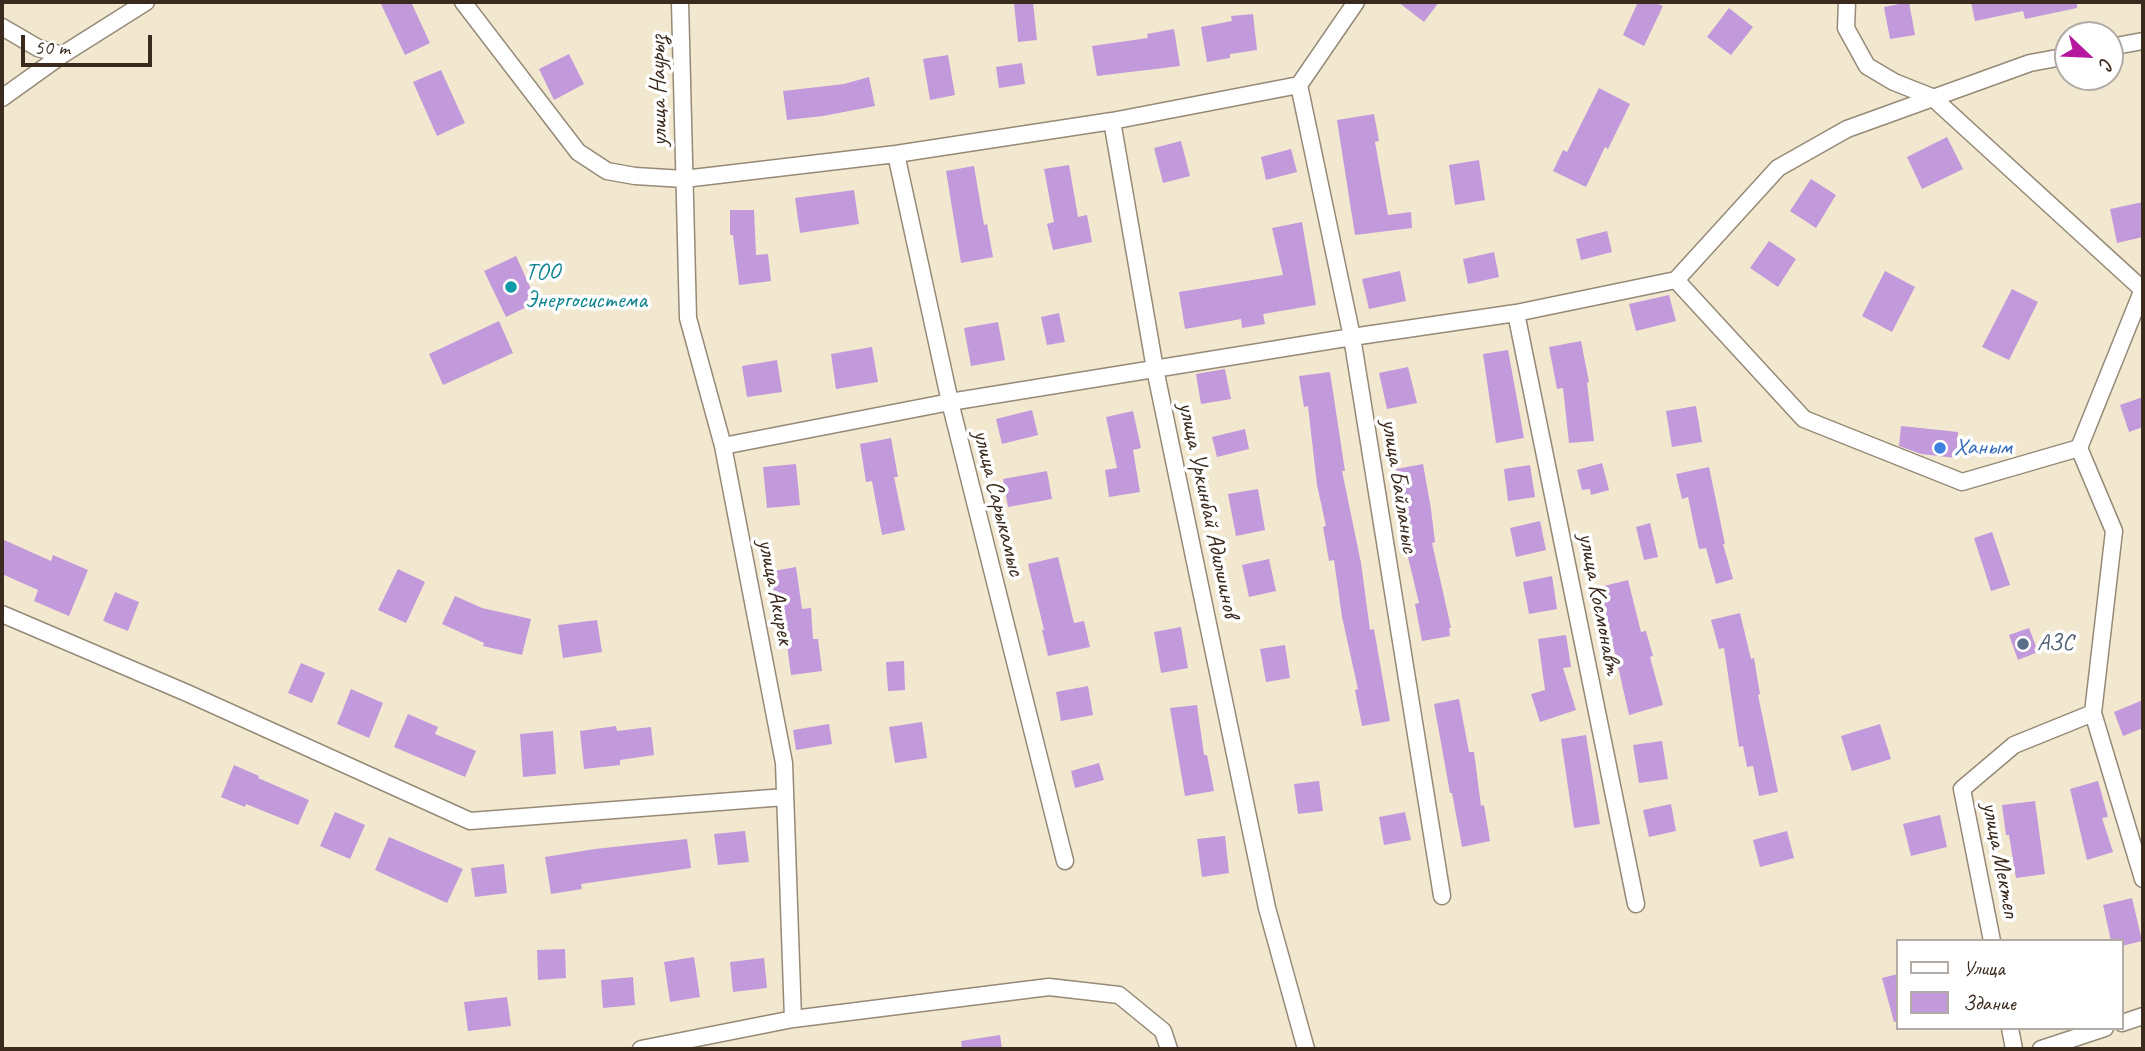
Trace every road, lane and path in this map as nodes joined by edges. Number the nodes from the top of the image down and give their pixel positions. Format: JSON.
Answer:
{"nodes":[{"id":1,"x":146,"y":2,"type":"edge"},
{"id":2,"x":463,"y":2,"type":"edge"},
{"id":3,"x":680,"y":2,"type":"edge"},
{"id":4,"x":1356,"y":2,"type":"edge"},
{"id":5,"x":1847,"y":2,"type":"edge"},
{"id":6,"x":2,"y":27,"type":"edge"},
{"id":7,"x":2143,"y":41,"type":"edge"},
{"id":8,"x":2124,"y":44,"type":"edge"},
{"id":9,"x":62,"y":55,"type":"junction"},
{"id":10,"x":2054,"y":59,"type":"edge"},
{"id":11,"x":1299,"y":85,"type":"junction"},
{"id":12,"x":1932,"y":97,"type":"junction"},
{"id":13,"x":2,"y":98,"type":"edge"},
{"id":14,"x":1112,"y":121,"type":"junction"},
{"id":15,"x":896,"y":154,"type":"junction"},
{"id":16,"x":684,"y":178,"type":"junction"},
{"id":17,"x":1676,"y":280,"type":"junction"},
{"id":18,"x":2143,"y":290,"type":"edge"},
{"id":19,"x":1516,"y":313,"type":"junction"},
{"id":20,"x":1352,"y":337,"type":"junction"},
{"id":21,"x":1155,"y":369,"type":"junction"},
{"id":22,"x":950,"y":402,"type":"junction"},
{"id":23,"x":723,"y":446,"type":"junction"},
{"id":24,"x":2079,"y":448,"type":"junction"},
{"id":25,"x":2,"y":614,"type":"edge"},
{"id":26,"x":2093,"y":713,"type":"junction"},
{"id":27,"x":785,"y":797,"type":"junction"},
{"id":28,"x":1065,"y":861,"type":"dead end"},
{"id":29,"x":2143,"y":879,"type":"edge"},
{"id":30,"x":1442,"y":897,"type":"dead end"},
{"id":31,"x":1636,"y":904,"type":"dead end"},
{"id":32,"x":1992,"y":939,"type":"edge"},
{"id":33,"x":2143,"y":1016,"type":"edge"},
{"id":34,"x":793,"y":1019,"type":"junction"},
{"id":35,"x":2124,"y":1022,"type":"edge"},
{"id":36,"x":2010,"y":1030,"type":"edge"},
{"id":37,"x":2099,"y":1030,"type":"edge"},
{"id":38,"x":641,"y":1049,"type":"edge"},
{"id":39,"x":1168,"y":1049,"type":"edge"},
{"id":40,"x":1306,"y":1049,"type":"edge"},
{"id":41,"x":2014,"y":1049,"type":"edge"},
{"id":42,"x":2041,"y":1049,"type":"edge"}],
"edges":[{"from":1,"to":9,"type":"street"},
{"from":2,"to":16,"type":"street"},
{"from":3,"to":16,"type":"street","name":"улица Наурыз"},
{"from":4,"to":11,"type":"street"},
{"from":5,"to":12,"type":"street"},
{"from":6,"to":9,"type":"street"},
{"from":7,"to":8,"type":"street"},
{"from":9,"to":13,"type":"street"},
{"from":10,"to":12,"type":"street"},
{"from":11,"to":14,"type":"street"},
{"from":11,"to":20,"type":"street","name":"улица Байланыс"},
{"from":12,"to":17,"type":"street"},
{"from":12,"to":18,"type":"street"},
{"from":14,"to":15,"type":"street"},
{"from":14,"to":21,"type":"street","name":"улица Уркинбай Адилшинов"},
{"from":15,"to":16,"type":"street"},
{"from":15,"to":22,"type":"street","name":"улица Сарыкамыс"},
{"from":16,"to":23,"type":"street","name":"улица Акирек"},
{"from":17,"to":19,"type":"street"},
{"from":17,"to":24,"type":"street"},
{"from":18,"to":24,"type":"street"},
{"from":19,"to":20,"type":"street"},
{"from":19,"to":31,"type":"street","name":"улица Космонавт"},
{"from":20,"to":21,"type":"street"},
{"from":20,"to":30,"type":"street","name":"улица Байланыс"},
{"from":21,"to":22,"type":"street"},
{"from":21,"to":40,"type":"street","name":"улица Уркинбай Адилшинов"},
{"from":22,"to":23,"type":"street"},
{"from":22,"to":28,"type":"street","name":"улица Сарыкамыс"},
{"from":23,"to":27,"type":"street","name":"улица Акирек"},
{"from":24,"to":26,"type":"street"},
{"from":25,"to":27,"type":"street"},
{"from":26,"to":29,"type":"street"},
{"from":26,"to":32,"type":"street","name":"улица Мектеп"},
{"from":27,"to":34,"type":"street","name":"улица Акирек"},
{"from":33,"to":35,"type":"street"},
{"from":34,"to":38,"type":"street"},
{"from":34,"to":39,"type":"street"},
{"from":36,"to":41,"type":"street"},
{"from":37,"to":42,"type":"street"}]}
